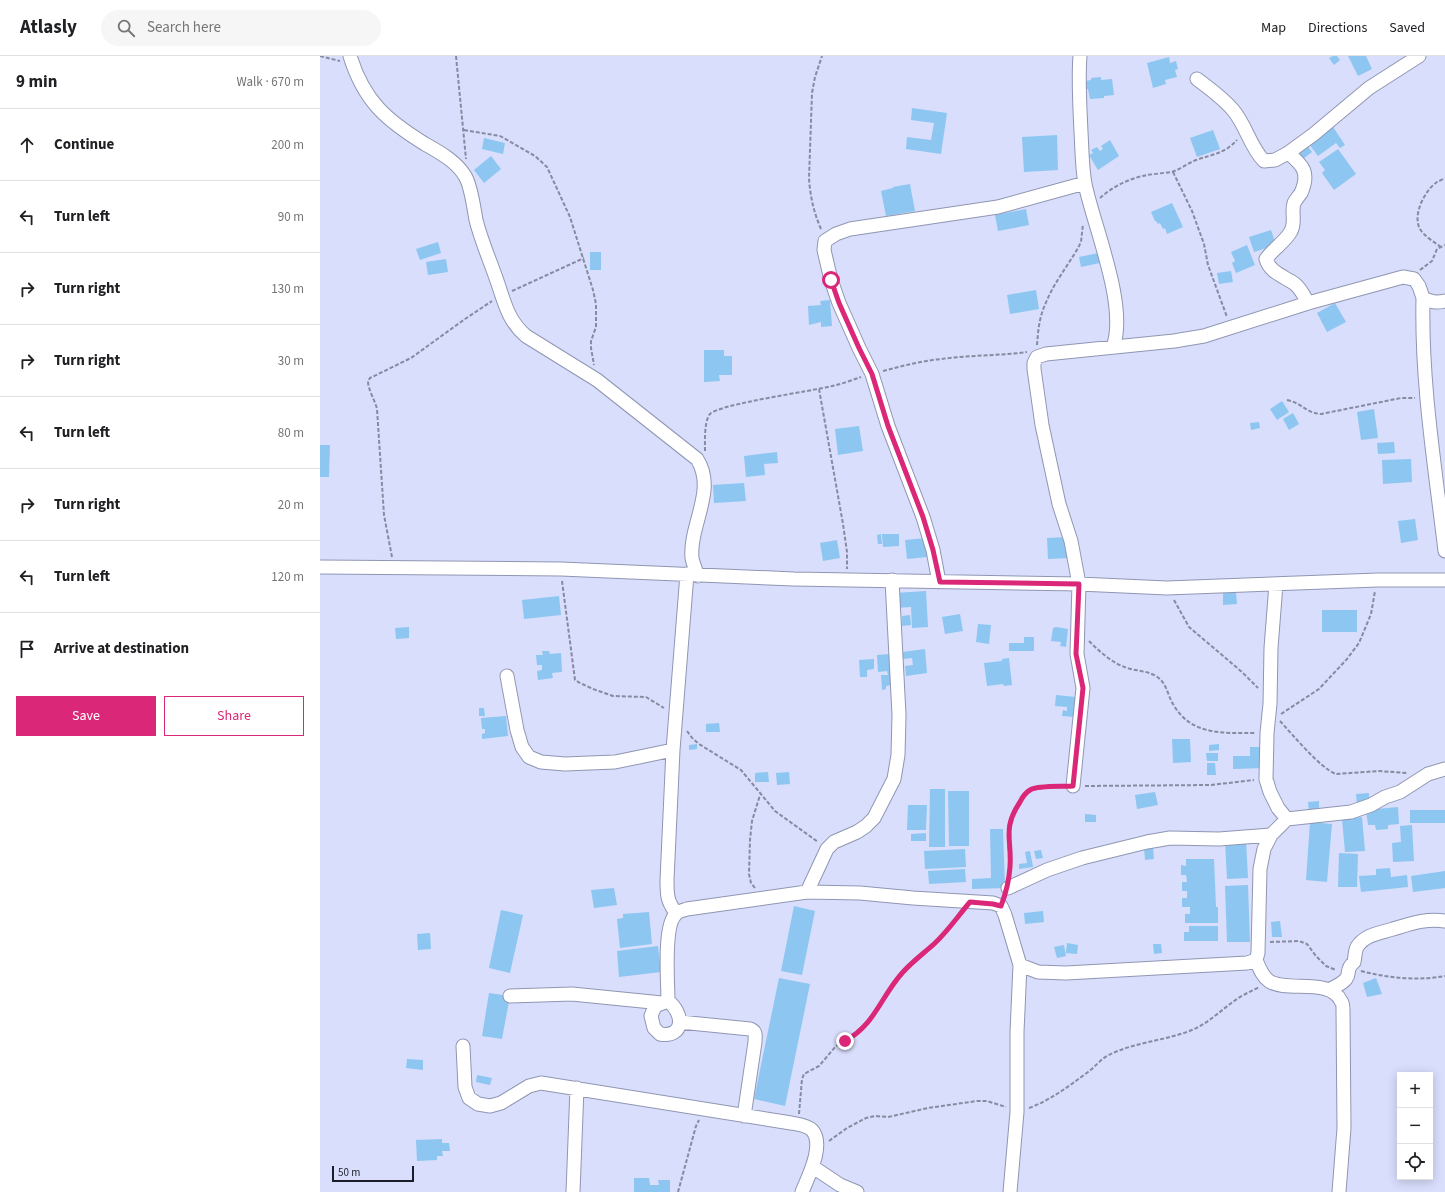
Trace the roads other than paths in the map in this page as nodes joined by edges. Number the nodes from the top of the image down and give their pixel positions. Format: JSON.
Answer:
{"nodes":[{"id":1,"x":1080,"y":56,"type":"edge"},
{"id":2,"x":1419,"y":56,"type":"edge"},
{"id":3,"x":351,"y":61,"type":"edge"},
{"id":4,"x":1197,"y":79,"type":"dead end"},
{"id":5,"x":1288,"y":153,"type":"junction"},
{"id":6,"x":1085,"y":183,"type":"junction"},
{"id":7,"x":1423,"y":298,"type":"junction"},
{"id":8,"x":1308,"y":302,"type":"junction"},
{"id":9,"x":1441,"y":302,"type":"edge"},
{"id":10,"x":1422,"y":315,"type":"junction"},
{"id":11,"x":1113,"y":347,"type":"junction"},
{"id":12,"x":1445,"y":551,"type":"edge"},
{"id":13,"x":320,"y":567,"type":"edge"},
{"id":14,"x":692,"y":575,"type":"junction"},
{"id":15,"x":892,"y":580,"type":"junction"},
{"id":16,"x":1445,"y":580,"type":"edge"},
{"id":17,"x":940,"y":582,"type":"junction"},
{"id":18,"x":1079,"y":584,"type":"junction"},
{"id":19,"x":1276,"y":584,"type":"junction"},
{"id":20,"x":507,"y":676,"type":"dead end"},
{"id":21,"x":673,"y":750,"type":"junction"},
{"id":22,"x":1445,"y":769,"type":"edge"},
{"id":23,"x":1073,"y":786,"type":"road end"},
{"id":24,"x":1287,"y":819,"type":"junction"},
{"id":25,"x":1270,"y":835,"type":"junction"},
{"id":26,"x":1008,"y":888,"type":"road end"},
{"id":27,"x":807,"y":892,"type":"junction"},
{"id":28,"x":676,"y":913,"type":"junction"},
{"id":29,"x":1445,"y":921,"type":"edge"},
{"id":30,"x":1256,"y":960,"type":"junction"},
{"id":31,"x":1020,"y":965,"type":"junction"},
{"id":32,"x":1329,"y":990,"type":"junction"},
{"id":33,"x":510,"y":996,"type":"dead end"},
{"id":34,"x":665,"y":1002,"type":"junction"},
{"id":35,"x":680,"y":1022,"type":"junction"},
{"id":36,"x":463,"y":1046,"type":"dead end"},
{"id":37,"x":577,"y":1088,"type":"junction"},
{"id":38,"x":744,"y":1116,"type":"junction"},
{"id":39,"x":813,"y":1167,"type":"junction"},
{"id":40,"x":573,"y":1192,"type":"edge"},
{"id":41,"x":802,"y":1192,"type":"edge"},
{"id":42,"x":857,"y":1192,"type":"edge"},
{"id":43,"x":1010,"y":1192,"type":"edge"},
{"id":44,"x":1339,"y":1192,"type":"edge"}],
"edges":[{"from":1,"to":6,"type":"street"},
{"from":2,"to":5,"type":"street"},
{"from":3,"to":14,"type":"street"},
{"from":4,"to":5,"type":"street"},
{"from":5,"to":8,"type":"street"},
{"from":6,"to":11,"type":"street"},
{"from":6,"to":17,"type":"street"},
{"from":7,"to":8,"type":"street"},
{"from":7,"to":9,"type":"street"},
{"from":7,"to":10,"type":"street"},
{"from":8,"to":11,"type":"street"},
{"from":9,"to":10,"type":"street"},
{"from":10,"to":12,"type":"street"},
{"from":11,"to":18,"type":"street"},
{"from":13,"to":14,"type":"street"},
{"from":14,"to":15,"type":"street"},
{"from":14,"to":21,"type":"street"},
{"from":15,"to":17,"type":"street"},
{"from":15,"to":27,"type":"street"},
{"from":16,"to":19,"type":"street"},
{"from":17,"to":18,"type":"street"},
{"from":18,"to":19,"type":"street"},
{"from":18,"to":23,"type":"street"},
{"from":19,"to":24,"type":"street"},
{"from":20,"to":21,"type":"street"},
{"from":21,"to":28,"type":"street"},
{"from":22,"to":24,"type":"street"},
{"from":24,"to":25,"type":"street"},
{"from":25,"to":26,"type":"street"},
{"from":25,"to":30,"type":"street"},
{"from":27,"to":28,"type":"street"},
{"from":27,"to":31,"type":"street"},
{"from":28,"to":34,"type":"street"},
{"from":29,"to":32,"type":"street"},
{"from":30,"to":31,"type":"street"},
{"from":30,"to":32,"type":"street"},
{"from":31,"to":43,"type":"street"},
{"from":32,"to":44,"type":"street"},
{"from":33,"to":34,"type":"street"},
{"from":34,"to":35,"type":"street"},
{"from":34,"to":35,"type":"street"},
{"from":35,"to":38,"type":"street"},
{"from":36,"to":37,"type":"street"},
{"from":37,"to":38,"type":"street"},
{"from":37,"to":40,"type":"street"},
{"from":38,"to":39,"type":"street"},
{"from":39,"to":41,"type":"street"},
{"from":39,"to":42,"type":"street"}]}
